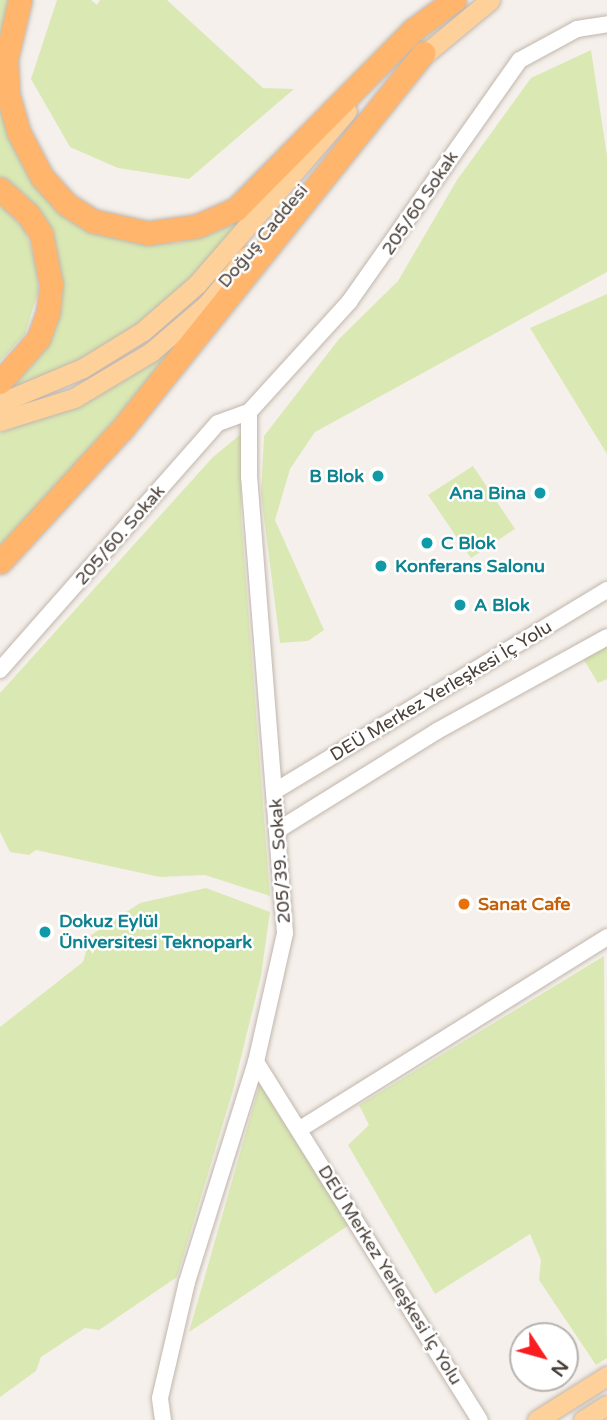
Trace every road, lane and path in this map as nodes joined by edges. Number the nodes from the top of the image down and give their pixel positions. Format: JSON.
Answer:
{"nodes":[{"id":1,"x":20,"y":0,"type":"edge"},
{"id":2,"x":454,"y":0,"type":"edge"},
{"id":3,"x":490,"y":0,"type":"edge"},
{"id":4,"x":607,"y":24,"type":"edge"},
{"id":5,"x":423,"y":53,"type":"junction"},
{"id":6,"x":0,"y":189,"type":"edge"},
{"id":7,"x":0,"y":382,"type":"edge"},
{"id":8,"x":0,"y":403,"type":"edge"},
{"id":9,"x":248,"y":412,"type":"junction"},
{"id":10,"x":0,"y":421,"type":"edge"},
{"id":11,"x":0,"y":562,"type":"edge"},
{"id":12,"x":607,"y":590,"type":"edge"},
{"id":13,"x":607,"y":637,"type":"edge"},
{"id":14,"x":0,"y":670,"type":"edge"},
{"id":15,"x":275,"y":791,"type":"junction"},
{"id":16,"x":278,"y":830,"type":"junction"},
{"id":17,"x":607,"y":937,"type":"edge"},
{"id":18,"x":256,"y":1062,"type":"junction"},
{"id":19,"x":300,"y":1129,"type":"junction"},
{"id":20,"x":607,"y":1376,"type":"edge"},
{"id":21,"x":607,"y":1405,"type":"edge"},
{"id":22,"x":163,"y":1420,"type":"edge"},
{"id":23,"x":480,"y":1420,"type":"edge"},
{"id":24,"x":537,"y":1420,"type":"edge"},
{"id":25,"x":583,"y":1420,"type":"edge"}],
"edges":[{"from":1,"to":2,"type":"highway"},
{"from":2,"to":8,"type":"main road","name":"Doğuş Caddesi"},
{"from":3,"to":5,"type":"main road","name":"Doğuş Caddesi"},
{"from":4,"to":9,"type":"street","name":"205/60 Sokak"},
{"from":5,"to":10,"type":"main road","name":"Doğuş Caddesi"},
{"from":5,"to":11,"type":"highway"},
{"from":6,"to":7,"type":"highway"},
{"from":9,"to":14,"type":"street","name":"205/60. Sokak"},
{"from":9,"to":15,"type":"street","name":"205/39. Sokak"},
{"from":12,"to":15,"type":"street","name":"DEÜ Merkez Yerleşkesi İç Yolu"},
{"from":13,"to":16,"type":"street","name":"DEÜ Merkez Yerleşkesi İç Yolu"},
{"from":15,"to":16,"type":"street","name":"205/39. Sokak"},
{"from":16,"to":18,"type":"street","name":"205/39. Sokak"},
{"from":17,"to":19,"type":"street"},
{"from":18,"to":19,"type":"street","name":"DEÜ Merkez Yerleşkesi İç Yolu"},
{"from":18,"to":22,"type":"street","name":"205/39. Sokak"},
{"from":19,"to":23,"type":"street","name":"DEÜ Merkez Yerleşkesi İç Yolu"},
{"from":20,"to":24,"type":"main road"},
{"from":21,"to":25,"type":"main road"}]}
